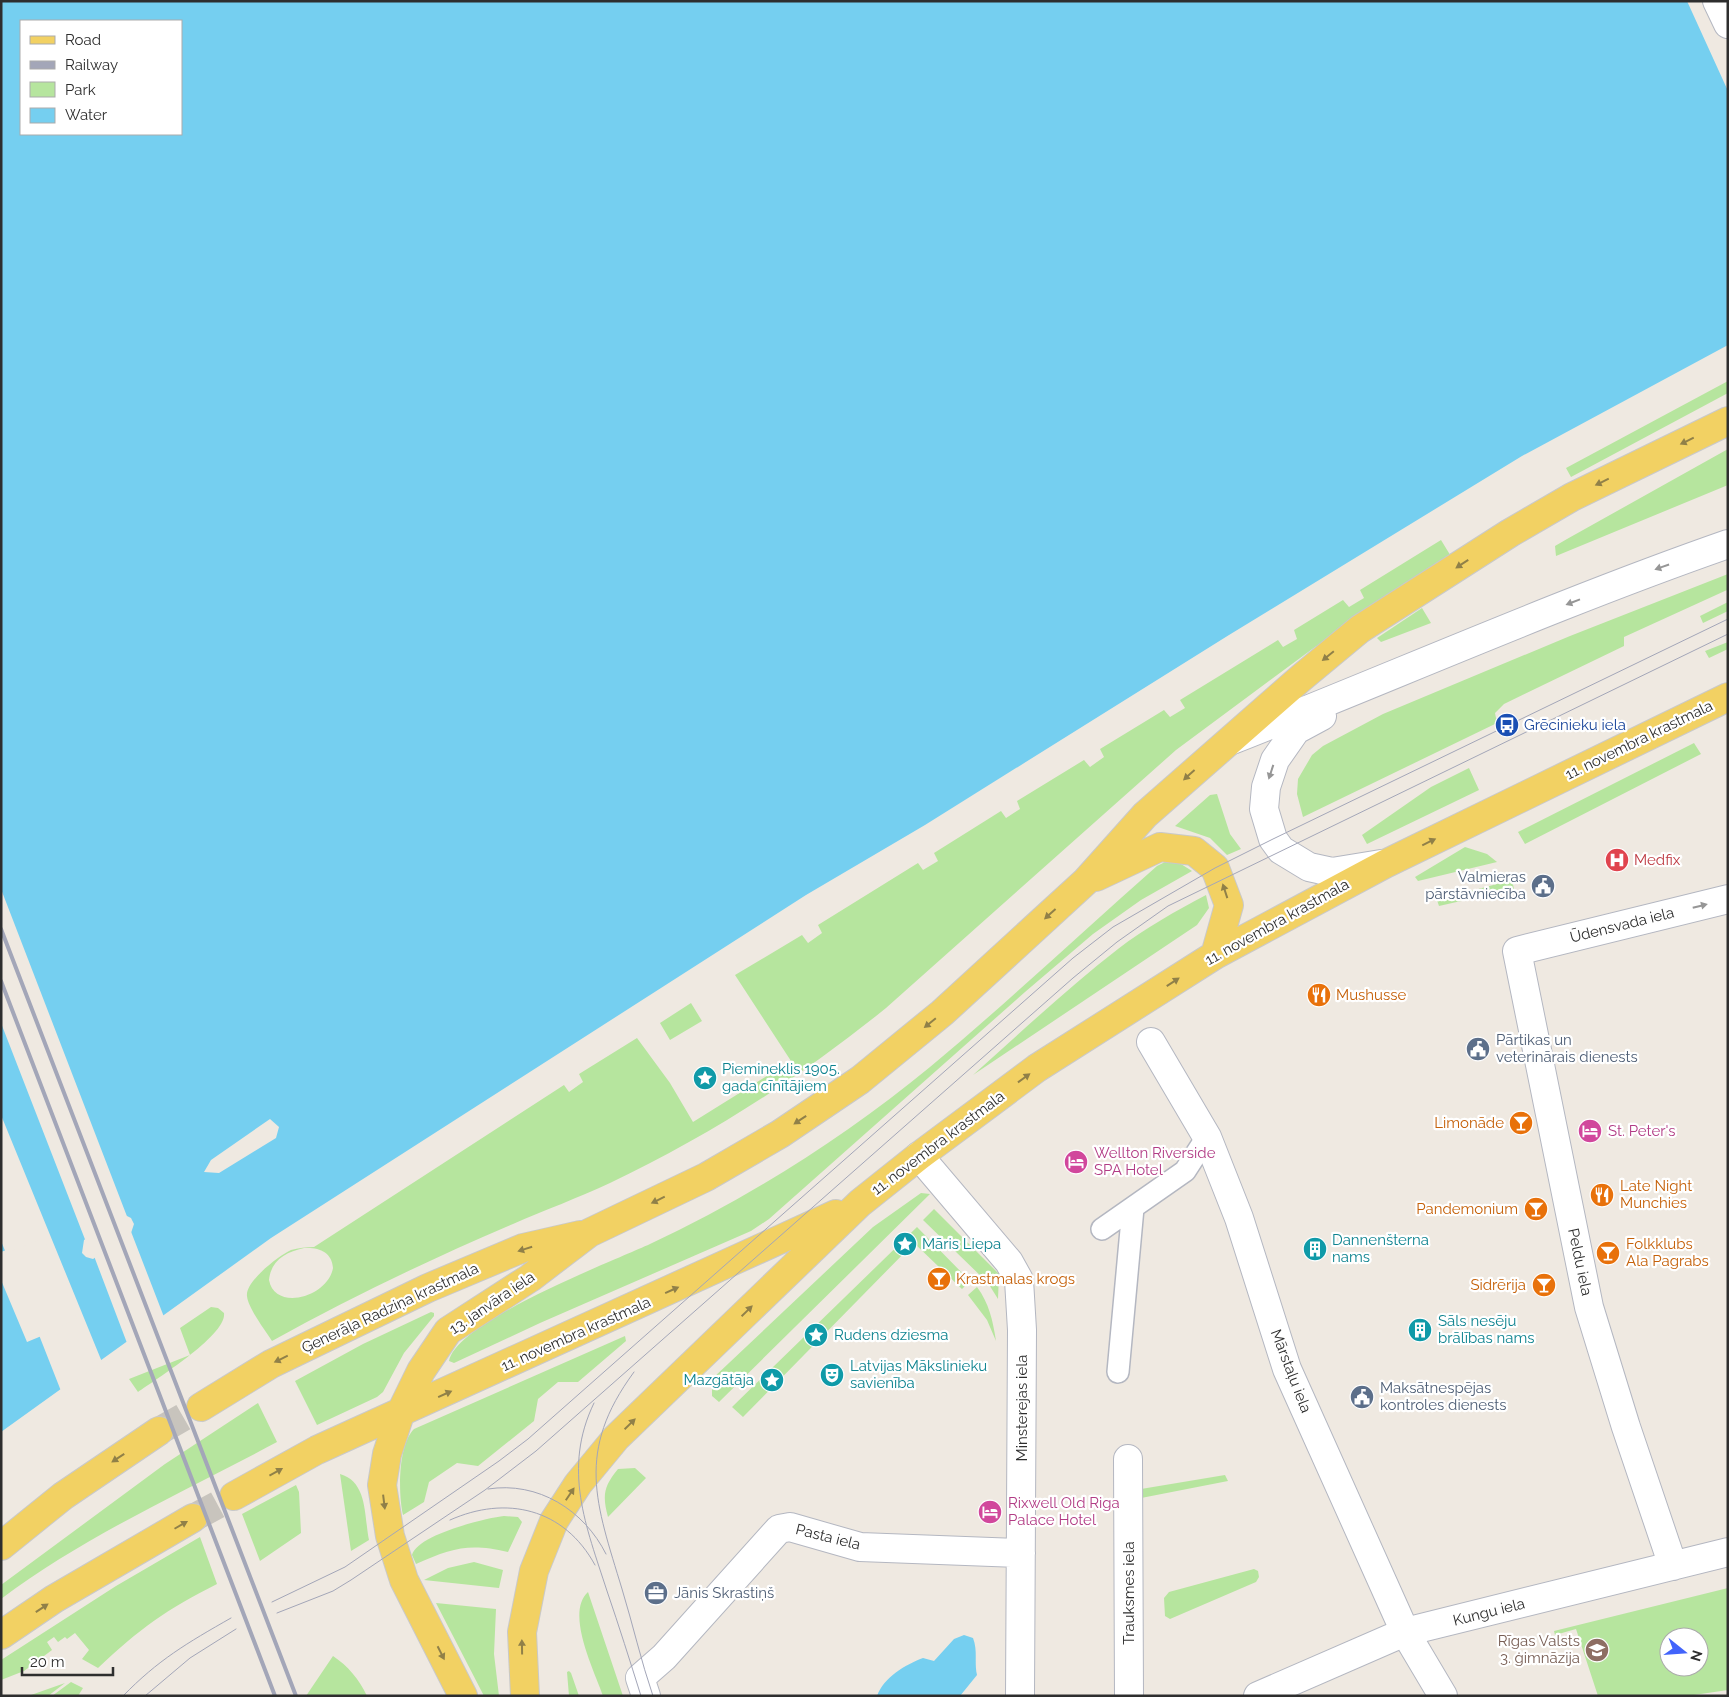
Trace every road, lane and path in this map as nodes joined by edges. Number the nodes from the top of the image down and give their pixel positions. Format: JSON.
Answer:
{"nodes":[{"id":1,"x":1717,"y":1,"type":"edge"},
{"id":2,"x":1728,"y":24,"type":"edge"},
{"id":3,"x":1728,"y":421,"type":"edge"},
{"id":4,"x":1728,"y":544,"type":"edge"},
{"id":5,"x":1400,"y":674,"type":"junction"},
{"id":6,"x":1728,"y":697,"type":"edge"},
{"id":7,"x":1226,"y":743,"type":"junction"},
{"id":8,"x":1385,"y":864,"type":"junction"},
{"id":9,"x":1086,"y":881,"type":"junction"},
{"id":10,"x":1728,"y":899,"type":"edge"},
{"id":11,"x":1517,"y":951,"type":"joint"},
{"id":12,"x":1215,"y":955,"type":"junction"},
{"id":13,"x":1151,"y":1042,"type":"dead end"},
{"id":14,"x":1207,"y":1137,"type":"junction"},
{"id":15,"x":919,"y":1156,"type":"junction"},
{"id":16,"x":860,"y":1203,"type":"junction"},
{"id":17,"x":1133,"y":1208,"type":"junction"},
{"id":18,"x":1102,"y":1229,"type":"dead end"},
{"id":19,"x":589,"y":1233,"type":"junction"},
{"id":20,"x":1118,"y":1372,"type":"dead end"},
{"id":21,"x":201,"y":1406,"type":"tunnel mouth"},
{"id":22,"x":400,"y":1414,"type":"junction"},
{"id":23,"x":158,"y":1431,"type":"tunnel mouth"},
{"id":24,"x":1128,"y":1459,"type":"dead end"},
{"id":25,"x":234,"y":1496,"type":"tunnel mouth"},
{"id":26,"x":193,"y":1518,"type":"tunnel mouth"},
{"id":27,"x":1,"y":1546,"type":"edge"},
{"id":28,"x":1728,"y":1552,"type":"edge"},
{"id":29,"x":1020,"y":1553,"type":"junction"},
{"id":30,"x":1673,"y":1566,"type":"junction"},
{"id":31,"x":1405,"y":1632,"type":"junction"},
{"id":32,"x":1,"y":1635,"type":"edge"},
{"id":33,"x":643,"y":1687,"type":"edge"},
{"id":34,"x":463,"y":1696,"type":"edge"},
{"id":35,"x":525,"y":1696,"type":"edge"},
{"id":36,"x":1020,"y":1696,"type":"edge"},
{"id":37,"x":1129,"y":1696,"type":"edge"},
{"id":38,"x":1258,"y":1696,"type":"edge"},
{"id":39,"x":1443,"y":1696,"type":"edge"}],
"edges":[{"from":1,"to":2,"type":"street"},
{"from":3,"to":7,"type":"main road","one_way":true},
{"from":4,"to":5,"type":"street","one_way":true},
{"from":5,"to":7,"type":"street"},
{"from":5,"to":8,"type":"street","one_way":true},
{"from":8,"to":6,"type":"main road","name":"11. novembra krastmala","one_way":true},
{"from":7,"to":9,"type":"main road","one_way":true},
{"from":8,"to":12,"type":"main road","name":"11. novembra krastmala"},
{"from":12,"to":9,"type":"main road","one_way":true},
{"from":9,"to":19,"type":"main road","one_way":true},
{"from":11,"to":10,"type":"street","name":"Ūdensvada iela","one_way":true},
{"from":11,"to":30,"type":"street","name":"Peldu iela"},
{"from":15,"to":12,"type":"main road","name":"11. novembra krastmala","one_way":true},
{"from":13,"to":14,"type":"street","name":"Mārstaļu iela"},
{"from":14,"to":17,"type":"street"},
{"from":14,"to":31,"type":"street","name":"Mārstaļu iela"},
{"from":15,"to":16,"type":"main road","name":"11. novembra krastmala"},
{"from":15,"to":29,"type":"street","name":"Minsterejas iela"},
{"from":22,"to":16,"type":"main road","name":"11. novembra krastmala","one_way":true},
{"from":35,"to":16,"type":"main road","name":"11. novembra krastmala","one_way":true},
{"from":17,"to":18,"type":"street"},
{"from":17,"to":20,"type":"street"},
{"from":19,"to":21,"type":"main road","name":"Ģenerāļa Radziņa krastmala","one_way":true},
{"from":19,"to":22,"type":"main road","name":"13. janvāra iela"},
{"from":25,"to":22,"type":"main road","one_way":true},
{"from":22,"to":34,"type":"main road","name":"13. janvāra iela","one_way":true},
{"from":23,"to":27,"type":"main road","one_way":true},
{"from":24,"to":37,"type":"street","name":"Trauksmes iela"},
{"from":32,"to":26,"type":"main road","one_way":true},
{"from":28,"to":30,"type":"street","name":"Kungu iela"},
{"from":29,"to":33,"type":"street","name":"Pasta iela"},
{"from":29,"to":36,"type":"street","name":"Minsterejas iela"},
{"from":30,"to":31,"type":"street","name":"Kungu iela"},
{"from":31,"to":38,"type":"street","name":"Kungu iela"},
{"from":31,"to":39,"type":"street","name":"Mārstaļu iela"}]}
